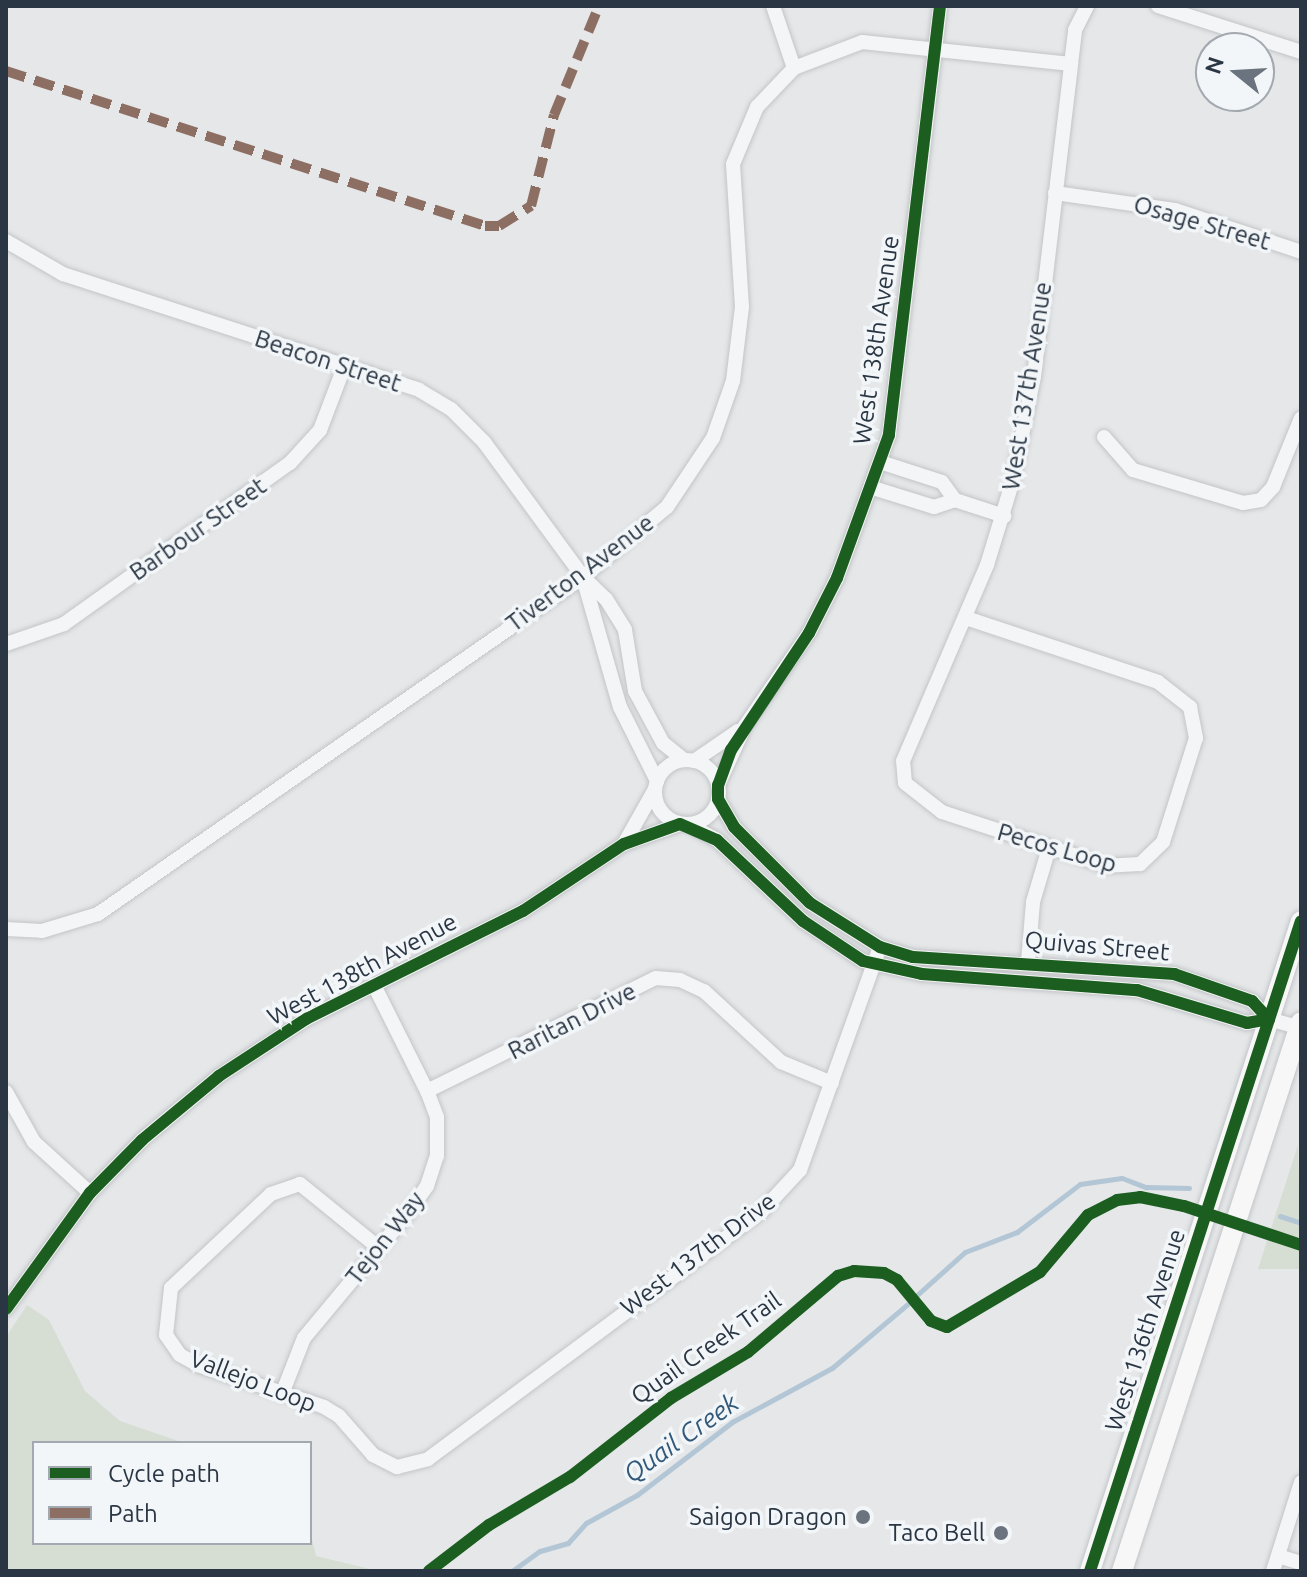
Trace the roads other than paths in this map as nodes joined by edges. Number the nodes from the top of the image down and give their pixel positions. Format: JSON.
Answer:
{"nodes":[{"id":1,"x":773,"y":6,"type":"edge"},
{"id":2,"x":940,"y":6,"type":"edge"},
{"id":3,"x":1087,"y":6,"type":"edge"},
{"id":4,"x":1158,"y":6,"type":"edge"},
{"id":5,"x":935,"y":49,"type":"junction"},
{"id":6,"x":1301,"y":52,"type":"edge"},
{"id":7,"x":1071,"y":64,"type":"junction"},
{"id":8,"x":794,"y":68,"type":"junction"},
{"id":9,"x":1055,"y":193,"type":"junction"},
{"id":10,"x":6,"y":241,"type":"edge"},
{"id":11,"x":1301,"y":252,"type":"edge"},
{"id":12,"x":344,"y":367,"type":"junction"},
{"id":13,"x":1301,"y":418,"type":"edge"},
{"id":14,"x":1104,"y":437,"type":"dead end"},
{"id":15,"x":880,"y":462,"type":"junction"},
{"id":16,"x":873,"y":488,"type":"junction"},
{"id":17,"x":955,"y":500,"type":"junction"},
{"id":18,"x":1004,"y":516,"type":"junction"},
{"id":19,"x":583,"y":577,"type":"junction"},
{"id":20,"x":966,"y":618,"type":"junction"},
{"id":21,"x":6,"y":644,"type":"edge"},
{"id":22,"x":745,"y":726,"type":"junction"},
{"id":23,"x":689,"y":761,"type":"junction"},
{"id":24,"x":905,"y":783,"type":"joint"},
{"id":25,"x":656,"y":785,"type":"junction"},
{"id":26,"x":718,"y":792,"type":"junction"},
{"id":27,"x":685,"y":824,"type":"junction"},
{"id":28,"x":624,"y":844,"type":"junction"},
{"id":29,"x":1049,"y":848,"type":"junction"},
{"id":30,"x":1301,"y":921,"type":"edge"},
{"id":31,"x":6,"y":929,"type":"edge"},
{"id":32,"x":880,"y":947,"type":"junction"},
{"id":33,"x":1028,"y":962,"type":"junction"},
{"id":34,"x":872,"y":964,"type":"junction"},
{"id":35,"x":374,"y":985,"type":"junction"},
{"id":36,"x":1269,"y":1019,"type":"junction"},
{"id":37,"x":1300,"y":1026,"type":"edge"},
{"id":38,"x":832,"y":1083,"type":"junction"},
{"id":39,"x":427,"y":1091,"type":"junction"},
{"id":40,"x":6,"y":1092,"type":"edge"},
{"id":41,"x":90,"y":1193,"type":"junction"},
{"id":42,"x":379,"y":1248,"type":"junction"},
{"id":43,"x":6,"y":1309,"type":"edge"},
{"id":44,"x":282,"y":1394,"type":"junction"},
{"id":45,"x":397,"y":1467,"type":"joint"},
{"id":46,"x":1301,"y":1482,"type":"edge"},
{"id":47,"x":1278,"y":1556,"type":"junction"},
{"id":48,"x":1301,"y":1563,"type":"edge"},
{"id":49,"x":1090,"y":1571,"type":"edge"},
{"id":50,"x":1122,"y":1571,"type":"edge"},
{"id":51,"x":1273,"y":1571,"type":"edge"}],
"edges":[{"from":1,"to":8,"type":"street"},
{"from":2,"to":5,"type":"street","name":"West 138th Avenue"},
{"from":3,"to":7,"type":"street","name":"West 137th Avenue"},
{"from":4,"to":6,"type":"street"},
{"from":5,"to":7,"type":"street","name":"Tiverton Avenue"},
{"from":5,"to":8,"type":"street","name":"Tiverton Avenue"},
{"from":5,"to":15,"type":"street","name":"West 138th Avenue"},
{"from":7,"to":9,"type":"street","name":"West 137th Avenue"},
{"from":8,"to":19,"type":"street","name":"Tiverton Avenue"},
{"from":9,"to":11,"type":"street","name":"Osage Street"},
{"from":9,"to":18,"type":"street","name":"West 137th Avenue"},
{"from":10,"to":12,"type":"street","name":"Beacon Street"},
{"from":12,"to":19,"type":"street","name":"Beacon Street"},
{"from":12,"to":21,"type":"street","name":"Barbour Street"},
{"from":13,"to":14,"type":"street"},
{"from":15,"to":16,"type":"street","name":"West 138th Avenue"},
{"from":15,"to":17,"type":"street"},
{"from":16,"to":17,"type":"street"},
{"from":16,"to":22,"type":"street","name":"West 138th Avenue"},
{"from":17,"to":18,"type":"street"},
{"from":18,"to":20,"type":"street","name":"West 137th Avenue"},
{"from":19,"to":23,"type":"street","name":"Beacon Street"},
{"from":19,"to":25,"type":"street","name":"Beacon Street"},
{"from":19,"to":31,"type":"street","name":"Tiverton Avenue"},
{"from":20,"to":24,"type":"street","name":"West 137th Avenue"},
{"from":20,"to":29,"type":"street","name":"Pecos Loop"},
{"from":22,"to":23,"type":"street","name":"West 138th Avenue"},
{"from":22,"to":26,"type":"street","name":"West 138th Avenue"},
{"from":23,"to":25,"type":"street"},
{"from":23,"to":26,"type":"street"},
{"from":24,"to":29,"type":"street","name":"Pecos Loop"},
{"from":25,"to":27,"type":"street"},
{"from":25,"to":28,"type":"street","name":"West 138th Avenue"},
{"from":26,"to":27,"type":"street"},
{"from":26,"to":32,"type":"street","name":"Quivas Street"},
{"from":27,"to":28,"type":"street","name":"West 138th Avenue"},
{"from":27,"to":34,"type":"street","name":"Quivas Street"},
{"from":28,"to":35,"type":"street","name":"West 138th Avenue"},
{"from":29,"to":33,"type":"street"},
{"from":30,"to":36,"type":"main road","name":"West 136th Avenue"},
{"from":32,"to":33,"type":"street","name":"Quivas Street"},
{"from":32,"to":34,"type":"street","name":"West 137th Drive"},
{"from":33,"to":36,"type":"street","name":"Quivas Street"},
{"from":34,"to":36,"type":"street","name":"Quivas Street"},
{"from":34,"to":38,"type":"street","name":"West 137th Drive"},
{"from":35,"to":39,"type":"street","name":"Tejon Way"},
{"from":35,"to":41,"type":"street","name":"West 138th Avenue"},
{"from":36,"to":37,"type":"street","name":"Quivas Street"},
{"from":36,"to":49,"type":"main road","name":"West 136th Avenue"},
{"from":37,"to":50,"type":"main road"},
{"from":38,"to":39,"type":"street","name":"Raritan Drive"},
{"from":38,"to":45,"type":"street","name":"West 137th Drive"},
{"from":39,"to":42,"type":"street","name":"Tejon Way"},
{"from":40,"to":41,"type":"street"},
{"from":41,"to":43,"type":"street","name":"West 138th Avenue"},
{"from":42,"to":44,"type":"street","name":"Tejon Way"},
{"from":42,"to":44,"type":"street","name":"Vallejo Loop"},
{"from":44,"to":45,"type":"street","name":"Vallejo Loop"},
{"from":46,"to":47,"type":"street"},
{"from":47,"to":48,"type":"street"},
{"from":47,"to":51,"type":"street"}]}
